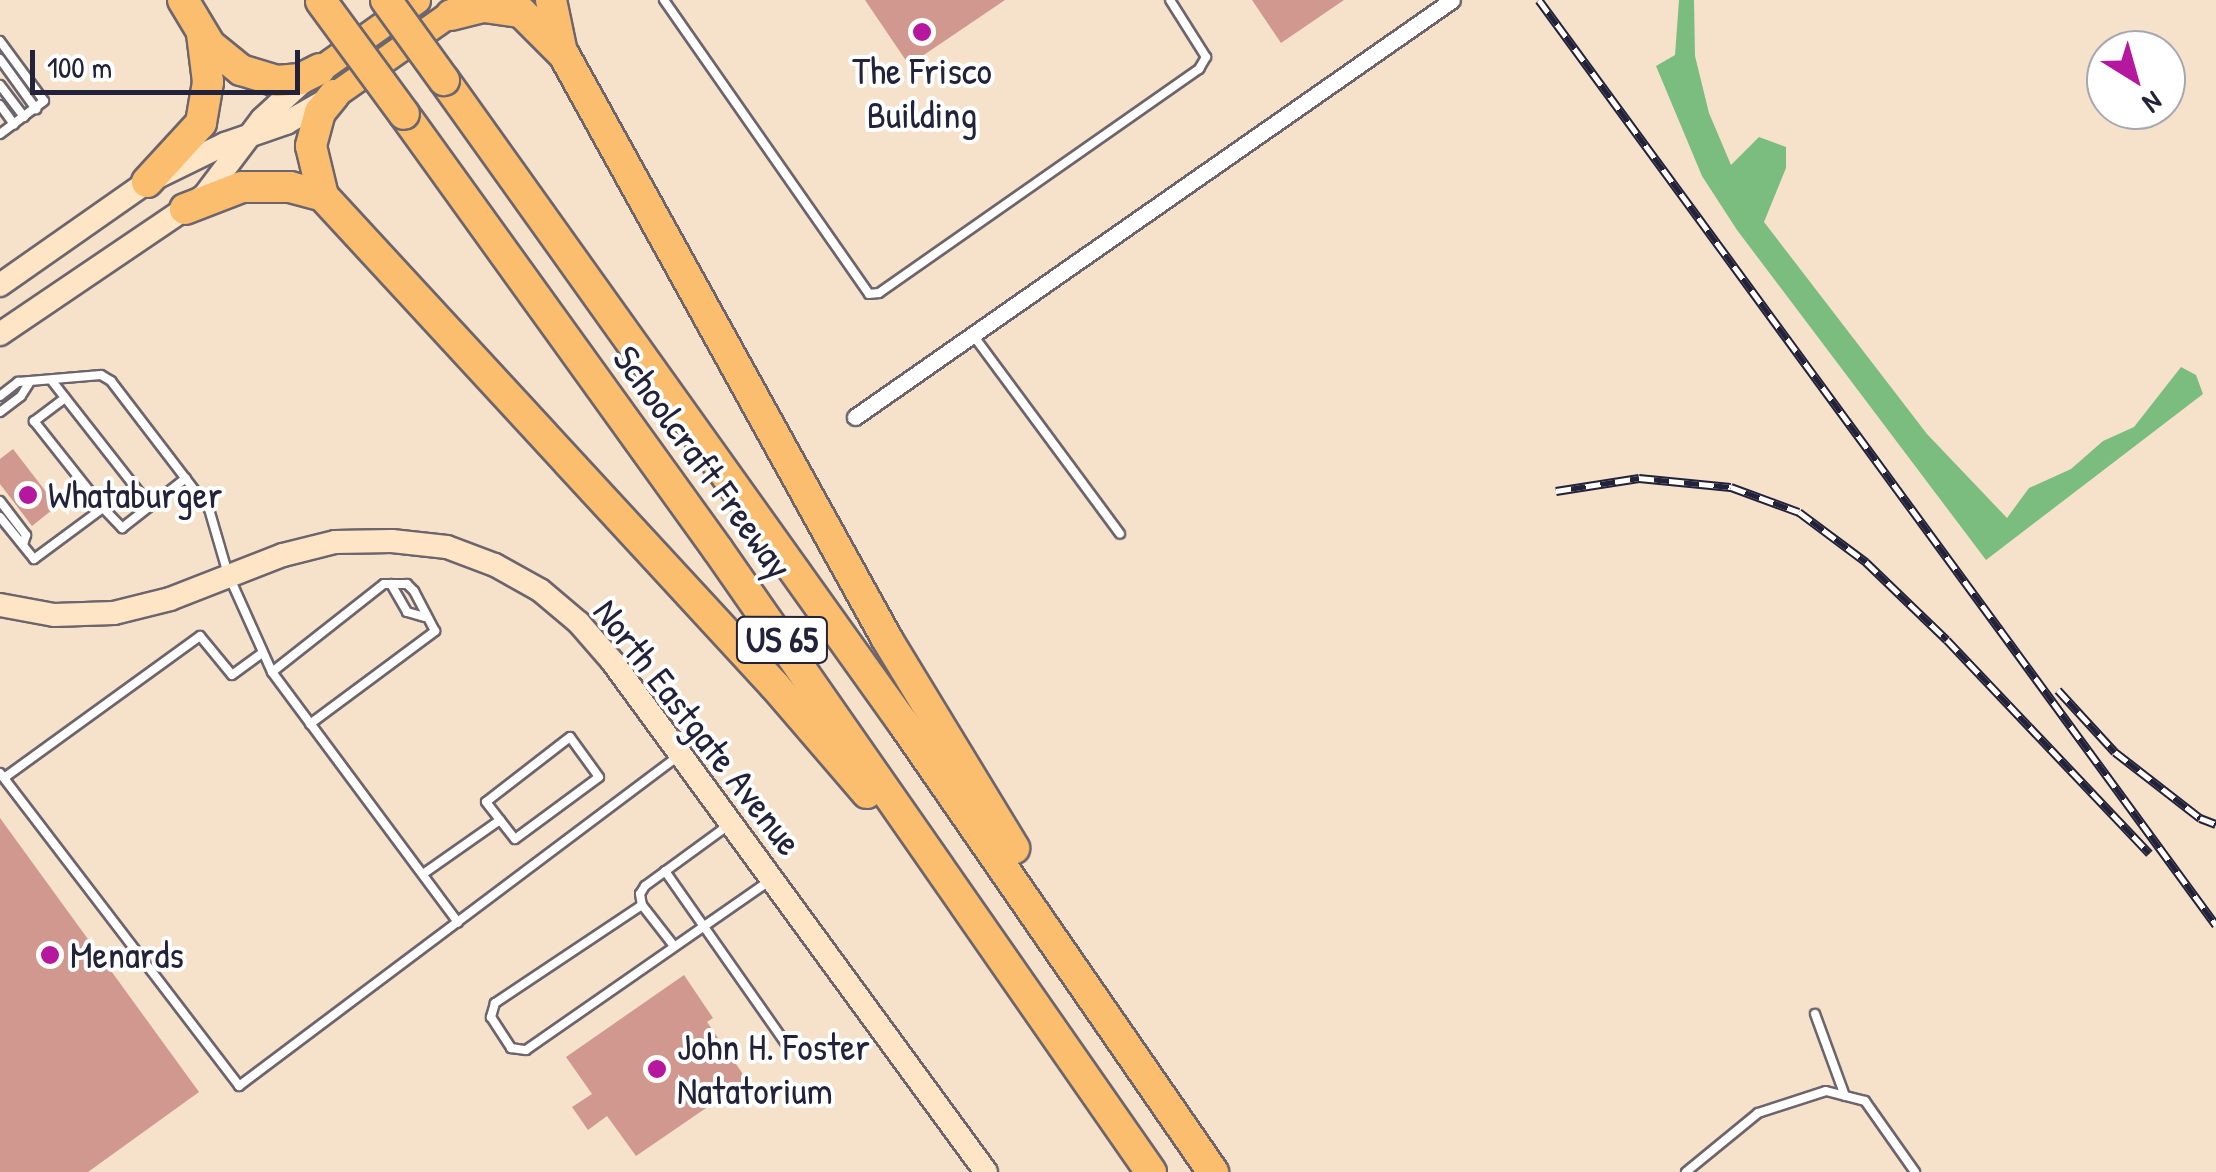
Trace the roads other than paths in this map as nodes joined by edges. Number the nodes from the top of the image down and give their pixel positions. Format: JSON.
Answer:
{"nodes":[{"id":1,"x":184,"y":0,"type":"edge"},
{"id":2,"x":321,"y":0,"type":"edge"},
{"id":3,"x":386,"y":0,"type":"edge"},
{"id":4,"x":417,"y":0,"type":"edge"},
{"id":5,"x":551,"y":0,"type":"edge"},
{"id":6,"x":664,"y":0,"type":"edge"},
{"id":7,"x":1170,"y":0,"type":"edge"},
{"id":8,"x":1452,"y":0,"type":"edge"},
{"id":9,"x":460,"y":8,"type":"edge"},
{"id":10,"x":202,"y":34,"type":"junction"},
{"id":11,"x":0,"y":41,"type":"edge"},
{"id":12,"x":564,"y":56,"type":"junction"},
{"id":13,"x":0,"y":59,"type":"edge"},
{"id":14,"x":327,"y":82,"type":"junction"},
{"id":15,"x":0,"y":85,"type":"edge"},
{"id":16,"x":0,"y":105,"type":"edge"},
{"id":17,"x":36,"y":109,"type":"junction"},
{"id":18,"x":24,"y":117,"type":"junction"},
{"id":19,"x":14,"y":124,"type":"junction"},
{"id":20,"x":0,"y":133,"type":"edge"},
{"id":21,"x":250,"y":135,"type":"junction"},
{"id":22,"x":148,"y":182,"type":"junction"},
{"id":23,"x":323,"y":196,"type":"junction"},
{"id":24,"x":185,"y":209,"type":"junction"},
{"id":25,"x":0,"y":266,"type":"edge"},
{"id":26,"x":0,"y":285,"type":"edge"},
{"id":27,"x":0,"y":334,"type":"edge"},
{"id":28,"x":973,"y":335,"type":"junction"},
{"id":29,"x":52,"y":381,"type":"junction"},
{"id":30,"x":28,"y":383,"type":"junction"},
{"id":31,"x":0,"y":396,"type":"edge"},
{"id":32,"x":65,"y":398,"type":"junction"},
{"id":33,"x":0,"y":412,"type":"edge"},
{"id":34,"x":855,"y":417,"type":"dead end"},
{"id":35,"x":186,"y":478,"type":"junction"},
{"id":36,"x":0,"y":501,"type":"edge"},
{"id":37,"x":150,"y":506,"type":"junction"},
{"id":38,"x":103,"y":508,"type":"junction"},
{"id":39,"x":0,"y":518,"type":"edge"},
{"id":40,"x":1120,"y":534,"type":"dead end"},
{"id":41,"x":23,"y":545,"type":"junction"},
{"id":42,"x":228,"y":574,"type":"junction"},
{"id":43,"x":392,"y":584,"type":"junction"},
{"id":44,"x":0,"y":605,"type":"edge"},
{"id":45,"x":424,"y":617,"type":"junction"},
{"id":46,"x":261,"y":654,"type":"junction"},
{"id":47,"x":272,"y":672,"type":"junction"},
{"id":48,"x":310,"y":724,"type":"junction"},
{"id":49,"x":681,"y":755,"type":"junction"},
{"id":50,"x":2,"y":775,"type":"edge"},
{"id":51,"x":500,"y":820,"type":"junction"},
{"id":52,"x":731,"y":823,"type":"junction"},
{"id":53,"x":666,"y":870,"type":"junction"},
{"id":54,"x":424,"y":874,"type":"junction"},
{"id":55,"x":771,"y":879,"type":"junction"},
{"id":56,"x":642,"y":905,"type":"junction"},
{"id":57,"x":458,"y":922,"type":"junction"},
{"id":58,"x":704,"y":926,"type":"junction"},
{"id":59,"x":674,"y":946,"type":"junction"},
{"id":60,"x":1816,"y":1014,"type":"dead end"},
{"id":61,"x":1109,"y":1020,"type":"junction"},
{"id":62,"x":787,"y":1045,"type":"dead end"},
{"id":63,"x":1080,"y":1068,"type":"junction"},
{"id":64,"x":1845,"y":1096,"type":"junction"},
{"id":65,"x":986,"y":1172,"type":"edge"},
{"id":66,"x":1151,"y":1172,"type":"edge"},
{"id":67,"x":1213,"y":1172,"type":"edge"},
{"id":68,"x":1686,"y":1172,"type":"edge"},
{"id":69,"x":1915,"y":1172,"type":"edge"}],
"edges":[{"from":1,"to":10,"type":"highway"},
{"from":2,"to":63,"type":"highway","name":"Schoolcraft Freeway","number":"US 65","bridge":true},
{"from":3,"to":61,"type":"highway","name":"Schoolcraft Freeway","number":"US 65","bridge":true},
{"from":4,"to":14,"type":"main road"},
{"from":5,"to":12,"type":"highway"},
{"from":6,"to":7,"type":"lane"},
{"from":8,"to":28,"type":"street"},
{"from":9,"to":12,"type":"highway"},
{"from":9,"to":14,"type":"main road"},
{"from":10,"to":14,"type":"highway"},
{"from":10,"to":22,"type":"highway"},
{"from":11,"to":17,"type":"lane"},
{"from":12,"to":61,"type":"highway"},
{"from":13,"to":17,"type":"lane"},
{"from":14,"to":21,"type":"street"},
{"from":14,"to":23,"type":"highway"},
{"from":15,"to":18,"type":"lane"},
{"from":16,"to":19,"type":"lane"},
{"from":17,"to":18,"type":"lane"},
{"from":18,"to":19,"type":"lane"},
{"from":19,"to":20,"type":"lane"},
{"from":21,"to":22,"type":"street"},
{"from":21,"to":24,"type":"street"},
{"from":22,"to":25,"type":"street"},
{"from":22,"to":26,"type":"street"},
{"from":23,"to":24,"type":"highway"},
{"from":23,"to":63,"type":"highway"},
{"from":24,"to":27,"type":"street"},
{"from":28,"to":34,"type":"street"},
{"from":28,"to":40,"type":"lane"},
{"from":29,"to":30,"type":"lane"},
{"from":29,"to":32,"type":"lane"},
{"from":29,"to":35,"type":"lane"},
{"from":30,"to":31,"type":"lane"},
{"from":30,"to":33,"type":"lane"},
{"from":32,"to":37,"type":"lane"},
{"from":32,"to":38,"type":"lane"},
{"from":35,"to":37,"type":"lane"},
{"from":35,"to":42,"type":"lane"},
{"from":36,"to":41,"type":"lane"},
{"from":37,"to":38,"type":"lane"},
{"from":38,"to":41,"type":"lane"},
{"from":39,"to":41,"type":"lane"},
{"from":42,"to":44,"type":"street","name":"North Eastgate Avenue"},
{"from":42,"to":46,"type":"lane"},
{"from":42,"to":49,"type":"street","name":"North Eastgate Avenue"},
{"from":43,"to":45,"type":"lane"},
{"from":43,"to":45,"type":"lane"},
{"from":43,"to":47,"type":"lane"},
{"from":45,"to":48,"type":"lane"},
{"from":46,"to":47,"type":"lane"},
{"from":46,"to":50,"type":"lane"},
{"from":47,"to":48,"type":"lane"},
{"from":48,"to":54,"type":"lane"},
{"from":49,"to":52,"type":"street","name":"North Eastgate Avenue"},
{"from":49,"to":57,"type":"lane"},
{"from":50,"to":57,"type":"lane"},
{"from":51,"to":51,"type":"lane"},
{"from":51,"to":54,"type":"lane"},
{"from":52,"to":53,"type":"lane"},
{"from":52,"to":55,"type":"street","name":"North Eastgate Avenue"},
{"from":53,"to":56,"type":"lane"},
{"from":53,"to":58,"type":"lane"},
{"from":54,"to":57,"type":"lane"},
{"from":55,"to":58,"type":"lane"},
{"from":55,"to":65,"type":"street","name":"North Eastgate Avenue"},
{"from":56,"to":59,"type":"lane"},
{"from":56,"to":59,"type":"lane"},
{"from":58,"to":59,"type":"lane"},
{"from":58,"to":62,"type":"lane"},
{"from":60,"to":64,"type":"lane"},
{"from":61,"to":67,"type":"highway","name":"Schoolcraft Freeway","number":"US 65"},
{"from":63,"to":66,"type":"highway","name":"Schoolcraft Freeway","number":"US 65"},
{"from":64,"to":68,"type":"lane"},
{"from":64,"to":69,"type":"lane"}]}
